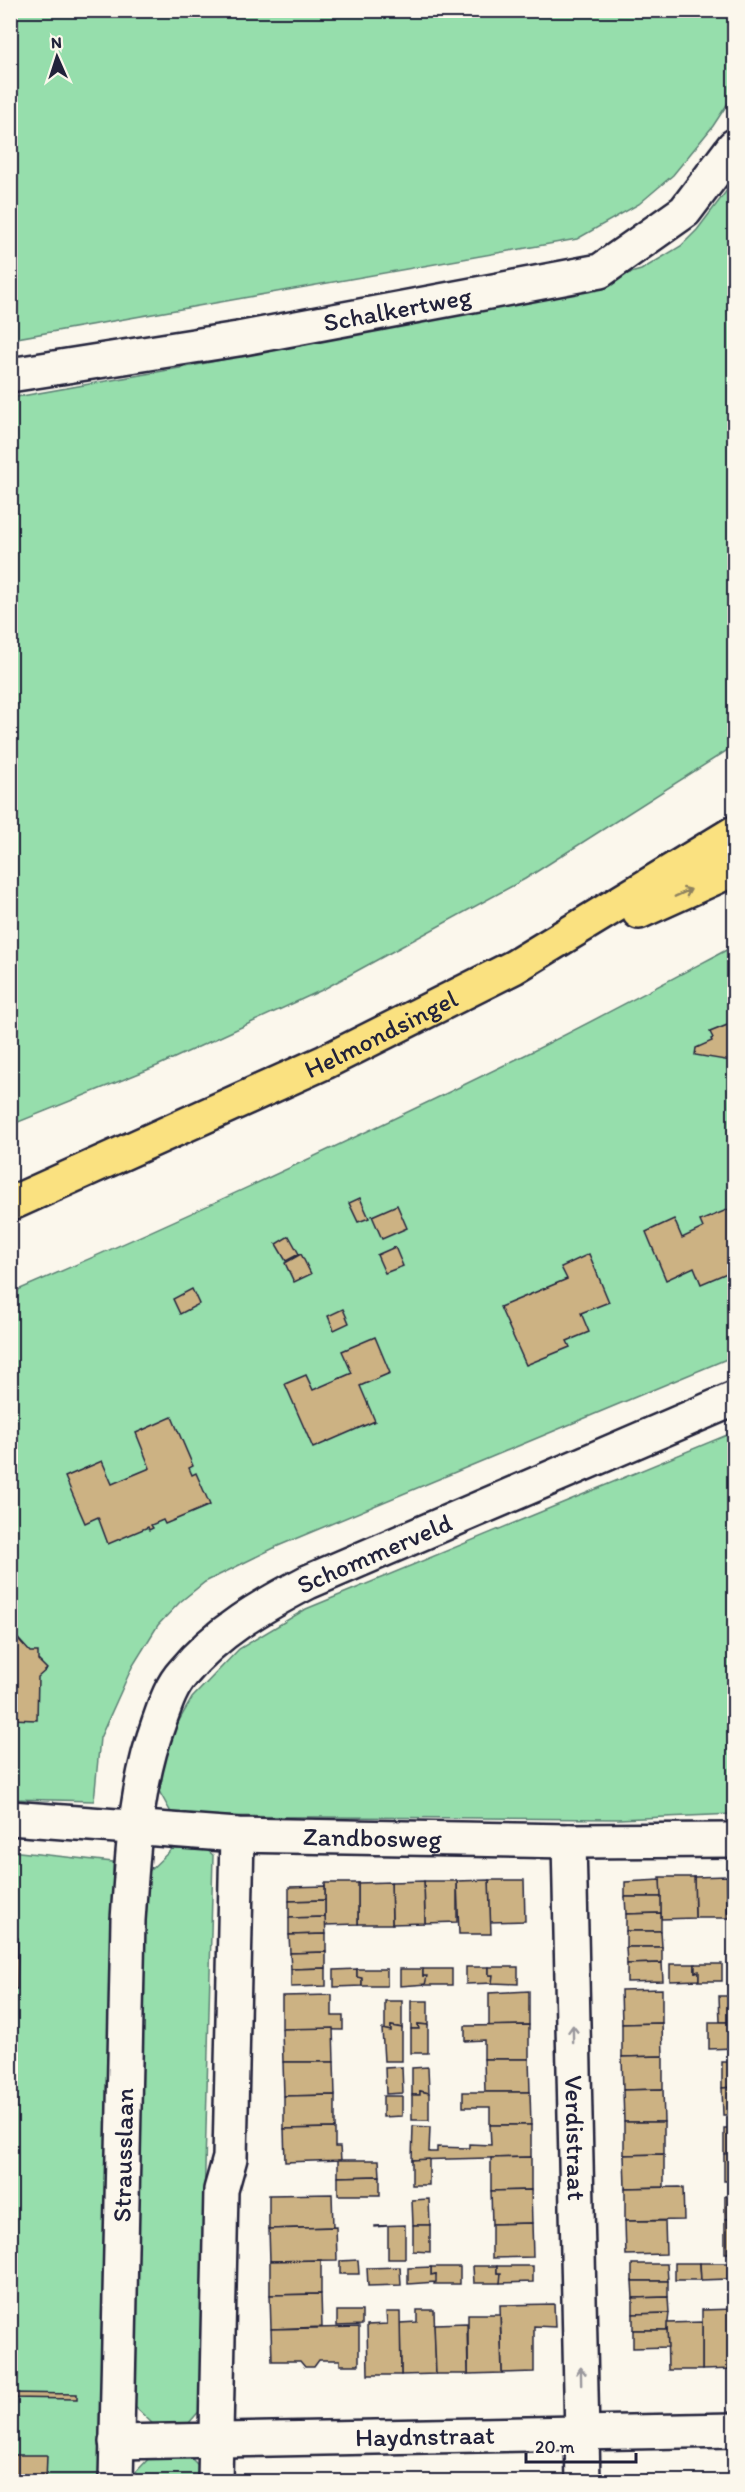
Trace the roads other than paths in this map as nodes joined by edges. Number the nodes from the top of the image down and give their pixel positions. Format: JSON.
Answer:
{"nodes":[{"id":1,"x":735,"y":146,"type":"edge"},
{"id":2,"x":10,"y":375,"type":"edge"},
{"id":3,"x":735,"y":833,"type":"edge"},
{"id":4,"x":735,"y":870,"type":"edge"},
{"id":5,"x":514,"y":967,"type":"junction"},
{"id":6,"x":10,"y":1204,"type":"edge"},
{"id":7,"x":735,"y":1399,"type":"edge"},
{"id":8,"x":10,"y":1818,"type":"edge"},
{"id":9,"x":134,"y":1828,"type":"junction"},
{"id":10,"x":237,"y":1834,"type":"junction"},
{"id":11,"x":735,"y":1840,"type":"edge"},
{"id":12,"x":569,"y":1841,"type":"junction"},
{"id":13,"x":735,"y":2430,"type":"edge"},
{"id":14,"x":582,"y":2435,"type":"junction"},
{"id":15,"x":116,"y":2442,"type":"junction"},
{"id":16,"x":216,"y":2442,"type":"junction"},
{"id":17,"x":116,"y":2481,"type":"edge"},
{"id":18,"x":215,"y":2481,"type":"edge"},
{"id":19,"x":583,"y":2481,"type":"edge"}],
"edges":[{"from":1,"to":2,"type":"street","name":"Schalkertweg"},
{"from":3,"to":5,"type":"main road","name":"Helmondsingel"},
{"from":5,"to":4,"type":"main road","one_way":true},
{"from":5,"to":6,"type":"main road","name":"Helmondsingel"},
{"from":7,"to":9,"type":"street","name":"Schommerveld"},
{"from":8,"to":9,"type":"street","name":"Zandbosweg"},
{"from":9,"to":10,"type":"street","name":"Zandbosweg"},
{"from":9,"to":15,"type":"street","name":"Strausslaan"},
{"from":10,"to":12,"type":"street","name":"Zandbosweg"},
{"from":10,"to":16,"type":"street"},
{"from":11,"to":12,"type":"street","name":"Zandbosweg"},
{"from":14,"to":12,"type":"street","name":"Verdistraat","one_way":true},
{"from":13,"to":14,"type":"street","name":"Haydnstraat"},
{"from":14,"to":16,"type":"street","name":"Haydnstraat"},
{"from":14,"to":19,"type":"street","name":"Verdistraat"},
{"from":15,"to":16,"type":"street","name":"Haydnstraat"},
{"from":15,"to":17,"type":"street","name":"Strausslaan"},
{"from":16,"to":18,"type":"street"}]}
